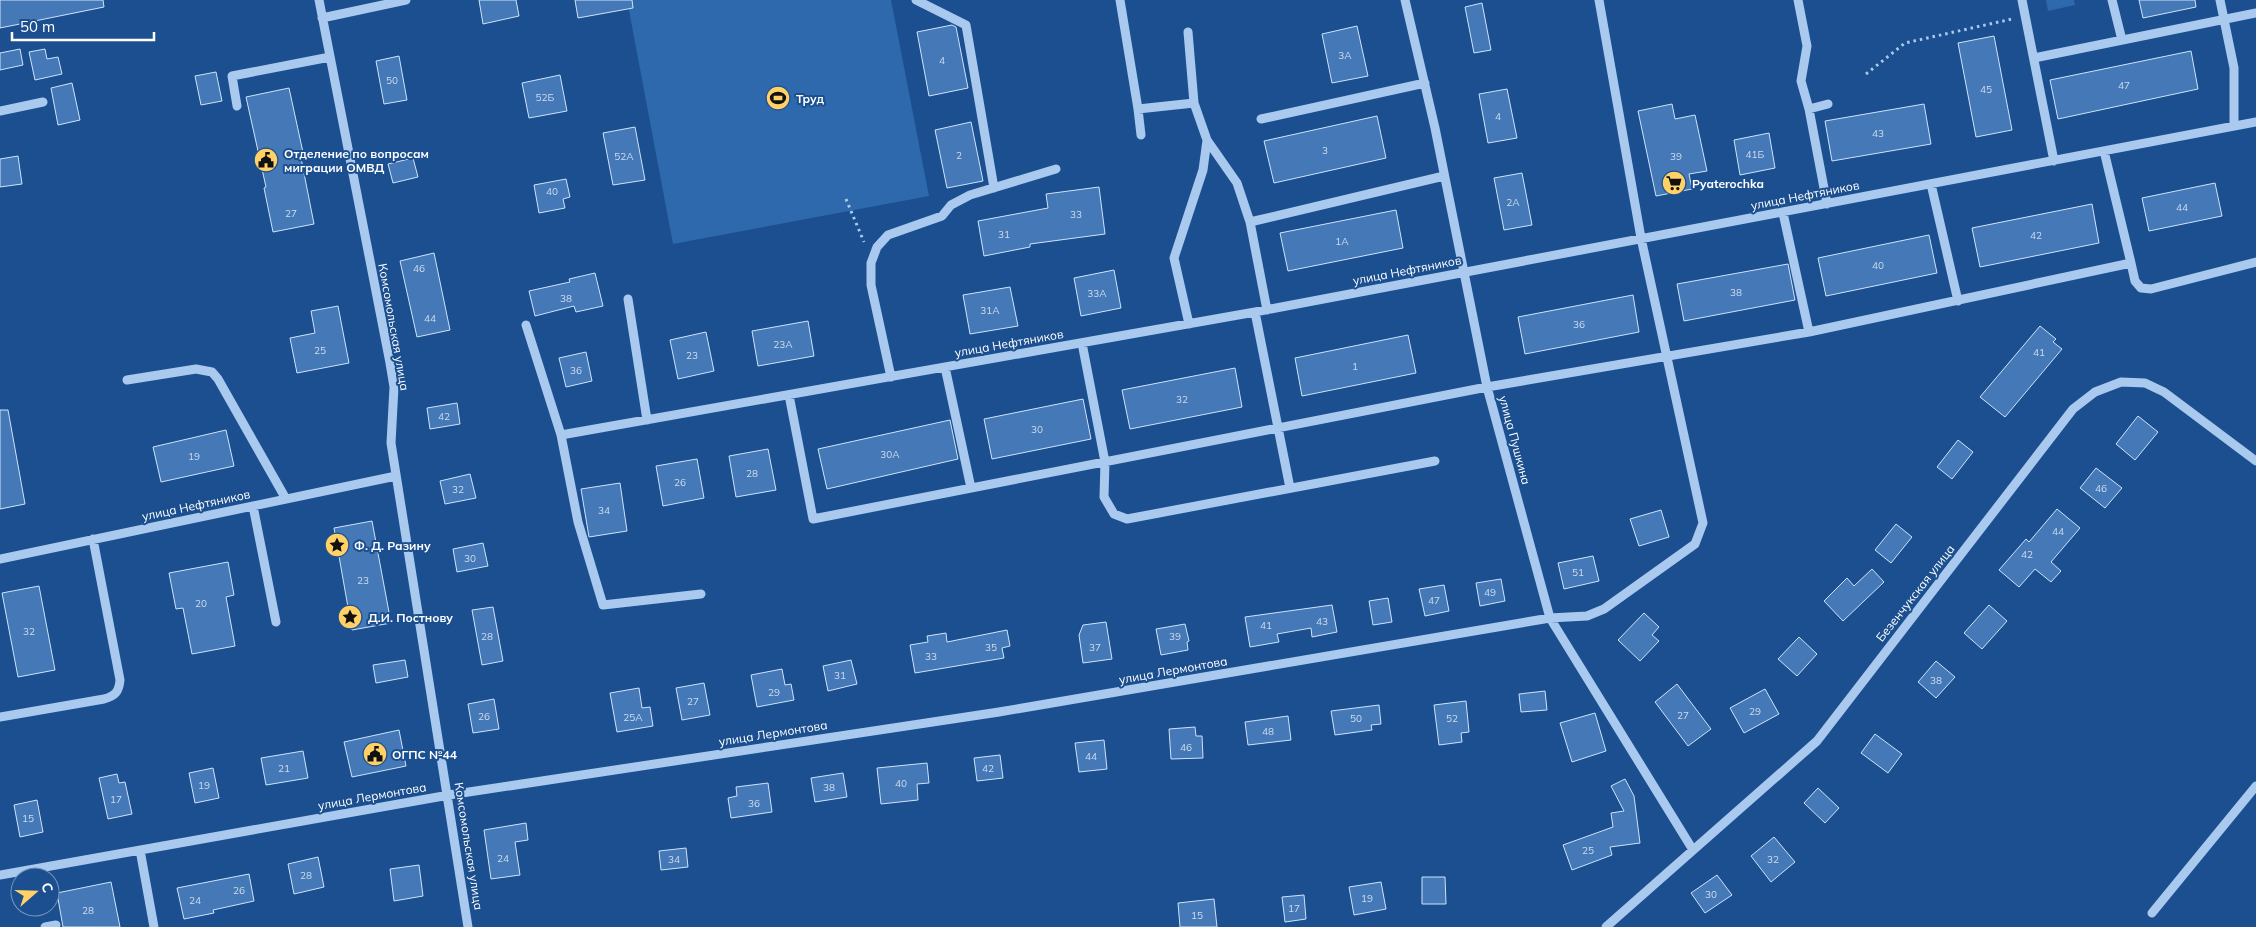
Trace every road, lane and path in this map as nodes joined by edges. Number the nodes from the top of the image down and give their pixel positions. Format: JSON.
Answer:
{"nodes":[{"id":1,"x":319,"y":0,"type":"edge"},
{"id":2,"x":406,"y":0,"type":"edge"},
{"id":3,"x":916,"y":0,"type":"edge"},
{"id":4,"x":1120,"y":0,"type":"edge"},
{"id":5,"x":1405,"y":0,"type":"edge"},
{"id":6,"x":1599,"y":0,"type":"edge"},
{"id":7,"x":1798,"y":0,"type":"edge"},
{"id":8,"x":2022,"y":0,"type":"edge"},
{"id":9,"x":2112,"y":0,"type":"edge"},
{"id":10,"x":2220,"y":0,"type":"edge"},
{"id":11,"x":2256,"y":13,"type":"edge"},
{"id":12,"x":2025,"y":17,"type":"junction"},
{"id":13,"x":322,"y":18,"type":"junction"},
{"id":14,"x":2224,"y":19,"type":"junction"},
{"id":15,"x":1188,"y":32,"type":"dead end"},
{"id":16,"x":2122,"y":40,"type":"junction"},
{"id":17,"x":330,"y":57,"type":"junction"},
{"id":18,"x":2034,"y":58,"type":"junction"},
{"id":19,"x":1866,"y":74,"type":"dead end"},
{"id":20,"x":1425,"y":83,"type":"junction"},
{"id":21,"x":43,"y":102,"type":"dead end"},
{"id":22,"x":1194,"y":103,"type":"junction"},
{"id":23,"x":1828,"y":104,"type":"dead end"},
{"id":24,"x":237,"y":106,"type":"dead end"},
{"id":25,"x":1138,"y":109,"type":"junction"},
{"id":26,"x":1809,"y":109,"type":"junction"},
{"id":27,"x":0,"y":111,"type":"edge"},
{"id":28,"x":1262,"y":119,"type":"dead end"},
{"id":29,"x":2256,"y":122,"type":"edge"},
{"id":30,"x":2234,"y":126,"type":"junction"},
{"id":31,"x":1141,"y":135,"type":"dead end"},
{"id":32,"x":1206,"y":140,"type":"junction"},
{"id":33,"x":2104,"y":151,"type":"junction"},
{"id":34,"x":2054,"y":161,"type":"junction"},
{"id":35,"x":1056,"y":169,"type":"dead end"},
{"id":36,"x":1444,"y":176,"type":"junction"},
{"id":37,"x":1931,"y":184,"type":"junction"},
{"id":38,"x":994,"y":188,"type":"junction"},
{"id":39,"x":846,"y":199,"type":"dead end"},
{"id":40,"x":1827,"y":204,"type":"junction"},
{"id":41,"x":1783,"y":213,"type":"junction"},
{"id":42,"x":1250,"y":222,"type":"junction"},
{"id":43,"x":1641,"y":238,"type":"junction"},
{"id":44,"x":2256,"y":262,"type":"edge"},
{"id":45,"x":871,"y":263,"type":"junction"},
{"id":46,"x":2130,"y":263,"type":"junction"},
{"id":47,"x":1463,"y":271,"type":"junction"},
{"id":48,"x":628,"y":299,"type":"dead end"},
{"id":49,"x":1958,"y":301,"type":"junction"},
{"id":50,"x":1267,"y":310,"type":"junction"},
{"id":51,"x":1255,"y":312,"type":"junction"},
{"id":52,"x":1189,"y":324,"type":"junction"},
{"id":53,"x":526,"y":325,"type":"dead end"},
{"id":54,"x":1808,"y":332,"type":"junction"},
{"id":55,"x":1082,"y":343,"type":"junction"},
{"id":56,"x":1666,"y":358,"type":"junction"},
{"id":57,"x":945,"y":367,"type":"junction"},
{"id":58,"x":891,"y":377,"type":"junction"},
{"id":59,"x":127,"y":380,"type":"dead end"},
{"id":60,"x":1488,"y":387,"type":"junction"},
{"id":61,"x":789,"y":395,"type":"junction"},
{"id":62,"x":647,"y":420,"type":"junction"},
{"id":63,"x":1277,"y":428,"type":"junction"},
{"id":64,"x":561,"y":435,"type":"junction"},
{"id":65,"x":1435,"y":461,"type":"dead end"},
{"id":66,"x":2256,"y":461,"type":"edge"},
{"id":67,"x":1105,"y":462,"type":"junction"},
{"id":68,"x":396,"y":476,"type":"junction"},
{"id":69,"x":972,"y":488,"type":"junction"},
{"id":70,"x":1290,"y":488,"type":"junction"},
{"id":71,"x":286,"y":499,"type":"junction"},
{"id":72,"x":253,"y":506,"type":"junction"},
{"id":73,"x":93,"y":540,"type":"junction"},
{"id":74,"x":0,"y":559,"type":"edge"},
{"id":75,"x":701,"y":594,"type":"dead end"},
{"id":76,"x":1550,"y":618,"type":"junction"},
{"id":77,"x":276,"y":622,"type":"dead end"},
{"id":78,"x":0,"y":717,"type":"edge"},
{"id":79,"x":2256,"y":786,"type":"edge"},
{"id":80,"x":449,"y":795,"type":"junction"},
{"id":81,"x":140,"y":850,"type":"junction"},
{"id":82,"x":1693,"y":850,"type":"junction"},
{"id":83,"x":0,"y":874,"type":"edge"},
{"id":84,"x":2152,"y":913,"type":"dead end"},
{"id":85,"x":56,"y":925,"type":"dead end"},
{"id":86,"x":44,"y":927,"type":"edge"},
{"id":87,"x":154,"y":927,"type":"edge"},
{"id":88,"x":468,"y":927,"type":"edge"},
{"id":89,"x":1606,"y":927,"type":"edge"}],
"edges":[{"from":1,"to":13,"type":"street","name":"Комсомольская улица"},
{"from":2,"to":13,"type":"street"},
{"from":3,"to":38,"type":"street"},
{"from":4,"to":25,"type":"street"},
{"from":5,"to":20,"type":"street","name":"улица Пушкина"},
{"from":6,"to":43,"type":"street","name":"улица Лермонтова"},
{"from":7,"to":26,"type":"street"},
{"from":8,"to":12,"type":"street"},
{"from":9,"to":16,"type":"street"},
{"from":10,"to":14,"type":"street"},
{"from":11,"to":14,"type":"street"},
{"from":12,"to":18,"type":"street"},
{"from":12,"to":19,"type":"path"},
{"from":13,"to":17,"type":"street","name":"Комсомольская улица"},
{"from":14,"to":16,"type":"street"},
{"from":14,"to":30,"type":"street"},
{"from":15,"to":22,"type":"street"},
{"from":16,"to":18,"type":"street"},
{"from":17,"to":24,"type":"street"},
{"from":17,"to":68,"type":"street","name":"Комсомольская улица"},
{"from":18,"to":34,"type":"street"},
{"from":20,"to":28,"type":"street"},
{"from":20,"to":36,"type":"street","name":"улица Пушкина"},
{"from":21,"to":27,"type":"street"},
{"from":22,"to":25,"type":"street"},
{"from":22,"to":32,"type":"street"},
{"from":23,"to":26,"type":"street"},
{"from":25,"to":31,"type":"street"},
{"from":26,"to":40,"type":"street"},
{"from":29,"to":30,"type":"street","name":"улица Нефтяников"},
{"from":30,"to":33,"type":"street","name":"улица Нефтяников"},
{"from":32,"to":42,"type":"street"},
{"from":32,"to":52,"type":"street"},
{"from":33,"to":34,"type":"street","name":"улица Нефтяников"},
{"from":33,"to":46,"type":"street"},
{"from":34,"to":37,"type":"street","name":"улица Нефтяников"},
{"from":35,"to":38,"type":"street"},
{"from":36,"to":42,"type":"street"},
{"from":36,"to":47,"type":"street","name":"улица Пушкина"},
{"from":37,"to":40,"type":"street","name":"улица Нефтяников"},
{"from":37,"to":49,"type":"street"},
{"from":38,"to":45,"type":"street"},
{"from":39,"to":45,"type":"path"},
{"from":40,"to":41,"type":"street","name":"улица Нефтяников"},
{"from":41,"to":43,"type":"street","name":"улица Нефтяников"},
{"from":41,"to":54,"type":"street"},
{"from":42,"to":50,"type":"street"},
{"from":43,"to":47,"type":"street","name":"улица Нефтяников"},
{"from":43,"to":56,"type":"street","name":"улица Лермонтова"},
{"from":44,"to":46,"type":"street"},
{"from":45,"to":58,"type":"street"},
{"from":46,"to":49,"type":"street"},
{"from":47,"to":50,"type":"street","name":"улица Нефтяников"},
{"from":47,"to":60,"type":"street","name":"улица Пушкина"},
{"from":48,"to":62,"type":"street"},
{"from":49,"to":54,"type":"street"},
{"from":50,"to":51,"type":"street","name":"улица Нефтяников"},
{"from":51,"to":52,"type":"street","name":"улица Нефтяников"},
{"from":51,"to":63,"type":"street"},
{"from":52,"to":55,"type":"street","name":"улица Нефтяников"},
{"from":53,"to":64,"type":"street"},
{"from":54,"to":56,"type":"street"},
{"from":55,"to":57,"type":"street","name":"улица Нефтяников"},
{"from":55,"to":67,"type":"street"},
{"from":56,"to":60,"type":"street"},
{"from":56,"to":76,"type":"street","name":"улица Лермонтова"},
{"from":57,"to":58,"type":"street","name":"улица Нефтяников"},
{"from":57,"to":69,"type":"street"},
{"from":58,"to":61,"type":"street","name":"улица Нефтяников"},
{"from":59,"to":71,"type":"street"},
{"from":60,"to":63,"type":"street"},
{"from":60,"to":76,"type":"street","name":"улица Пушкина"},
{"from":61,"to":62,"type":"street","name":"улица Нефтяников"},
{"from":61,"to":69,"type":"street"},
{"from":62,"to":64,"type":"street","name":"улица Нефтяников"},
{"from":63,"to":67,"type":"street"},
{"from":63,"to":70,"type":"street"},
{"from":64,"to":75,"type":"street"},
{"from":65,"to":70,"type":"street"},
{"from":66,"to":82,"type":"street","name":"Безенчукская улица"},
{"from":67,"to":69,"type":"street"},
{"from":67,"to":70,"type":"street"},
{"from":68,"to":71,"type":"street","name":"улица Нефтяников"},
{"from":68,"to":80,"type":"street","name":"Комсомольская улица"},
{"from":71,"to":72,"type":"street","name":"улица Нефтяников"},
{"from":72,"to":73,"type":"street","name":"улица Нефтяников"},
{"from":72,"to":77,"type":"street"},
{"from":73,"to":74,"type":"street","name":"улица Нефтяников"},
{"from":73,"to":78,"type":"street"},
{"from":76,"to":80,"type":"street","name":"улица Лермонтова"},
{"from":76,"to":82,"type":"street","name":"улица Пушкина"},
{"from":79,"to":84,"type":"street"},
{"from":80,"to":81,"type":"street","name":"улица Лермонтова"},
{"from":80,"to":88,"type":"street","name":"Комсомольская улица"},
{"from":81,"to":83,"type":"street","name":"улица Лермонтова"},
{"from":81,"to":87,"type":"street"},
{"from":82,"to":89,"type":"street","name":"Безенчукская улица"},
{"from":85,"to":86,"type":"street"}]}
